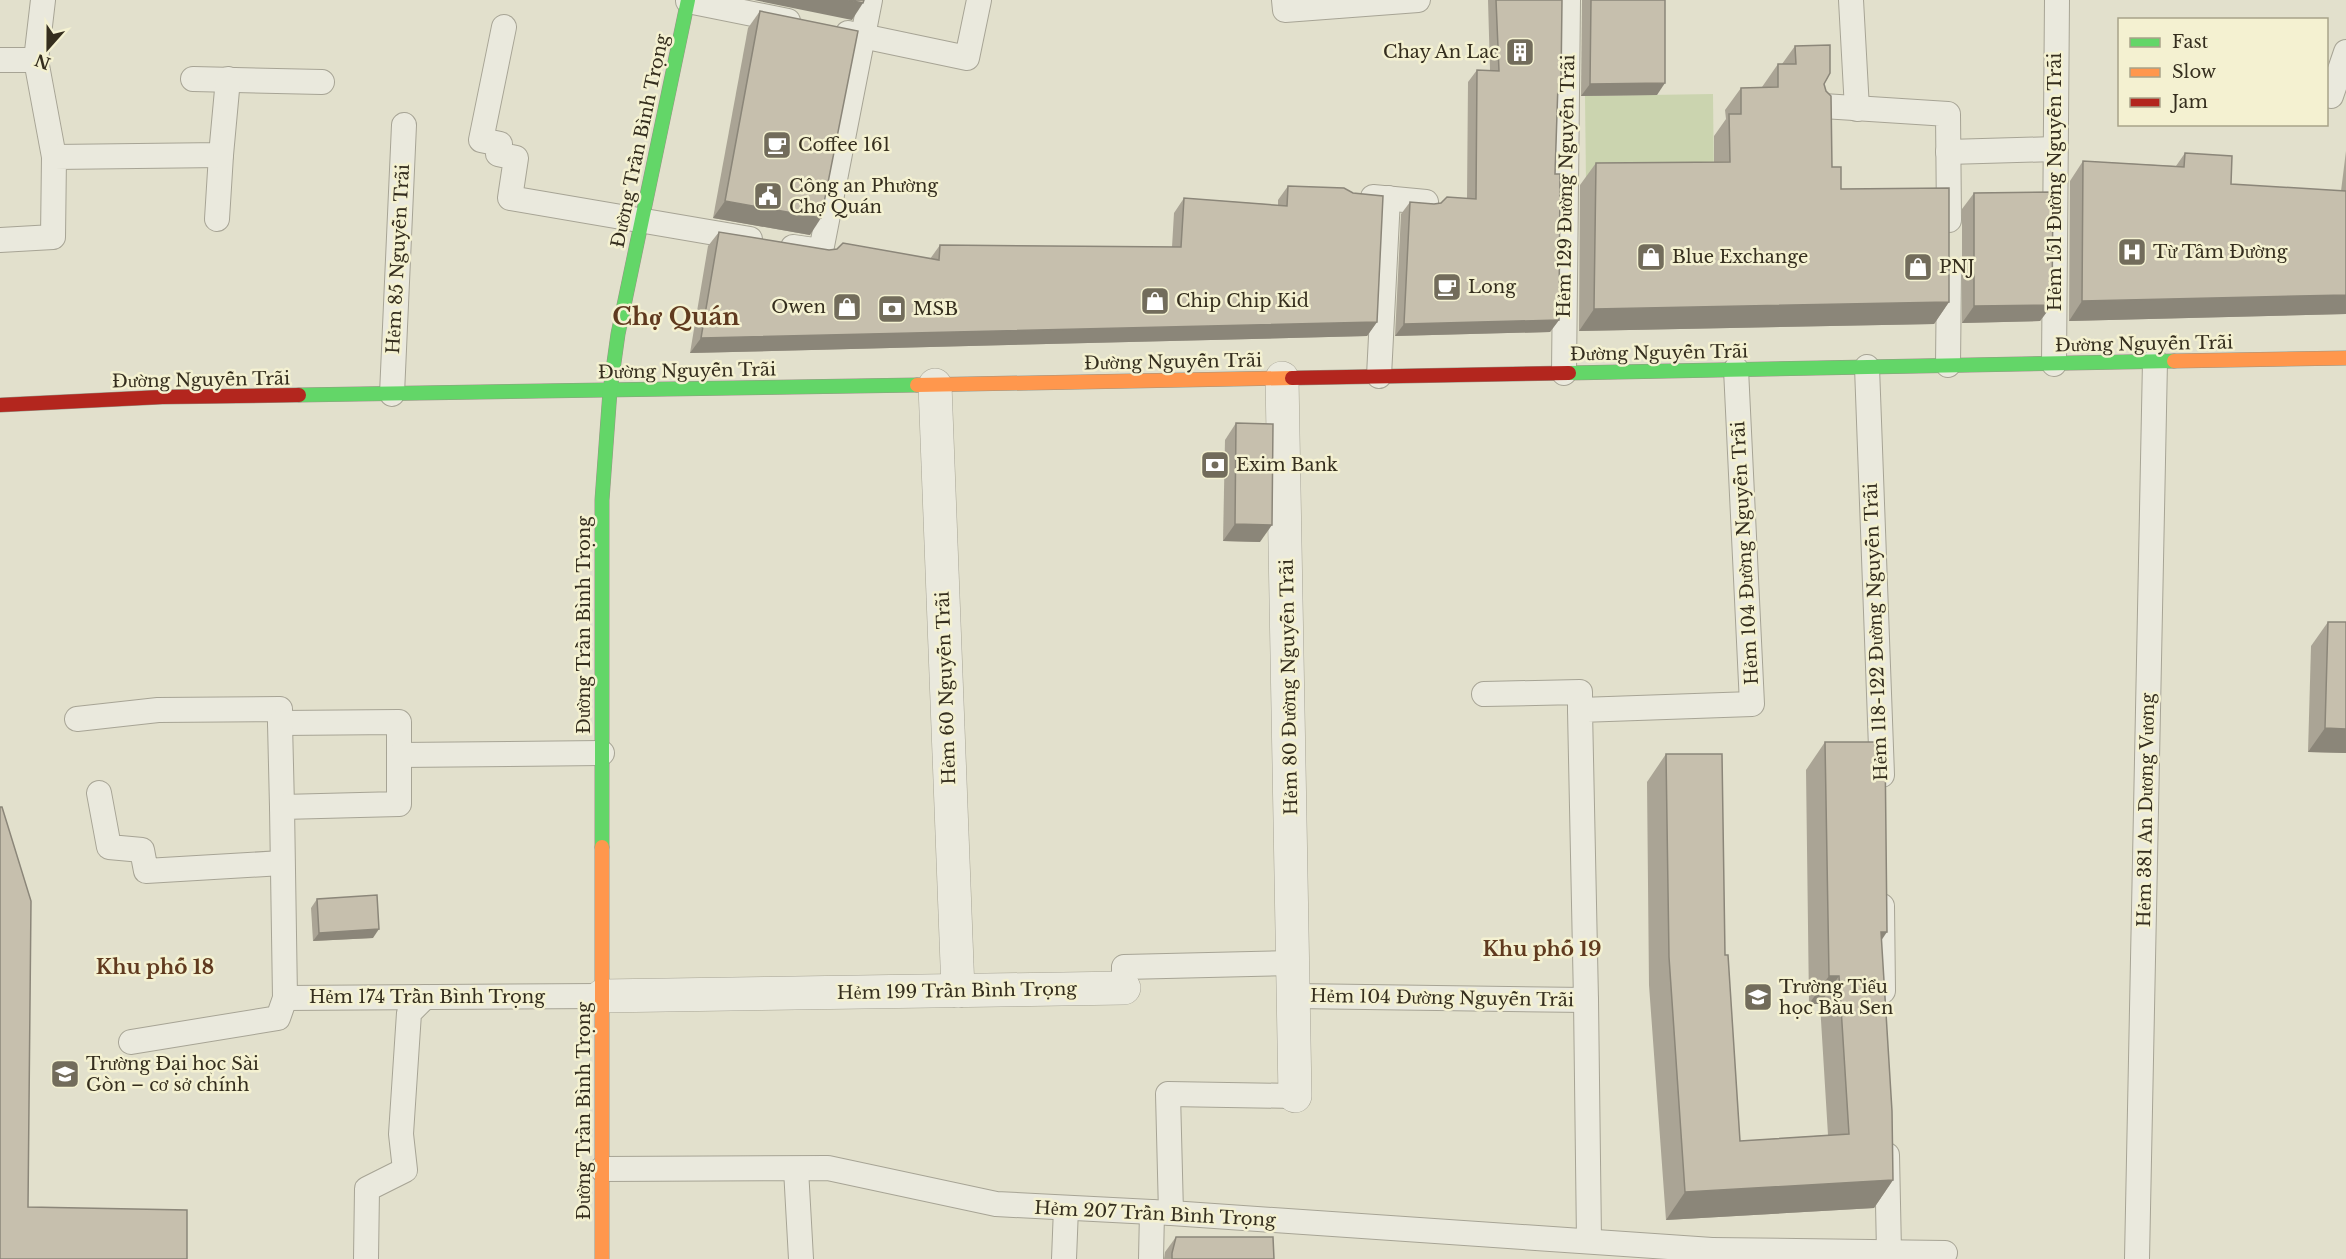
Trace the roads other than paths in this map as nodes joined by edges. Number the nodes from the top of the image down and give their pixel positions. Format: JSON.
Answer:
{"nodes":[{"id":1,"x":43,"y":0,"type":"edge"},
{"id":2,"x":688,"y":0,"type":"edge"},
{"id":3,"x":870,"y":0,"type":"edge"},
{"id":4,"x":979,"y":0,"type":"edge"},
{"id":5,"x":1284,"y":0,"type":"edge"},
{"id":6,"x":1418,"y":0,"type":"edge"},
{"id":7,"x":1568,"y":0,"type":"edge"},
{"id":8,"x":1851,"y":0,"type":"edge"},
{"id":9,"x":2057,"y":0,"type":"edge"},
{"id":10,"x":504,"y":27,"type":"dead end"},
{"id":11,"x":862,"y":36,"type":"junction"},
{"id":12,"x":2346,"y":52,"type":"edge"},
{"id":13,"x":0,"y":60,"type":"edge"},
{"id":14,"x":36,"y":60,"type":"junction"},
{"id":15,"x":193,"y":79,"type":"dead end"},
{"id":16,"x":228,"y":79,"type":"junction"},
{"id":17,"x":322,"y":82,"type":"dead end"},
{"id":18,"x":2334,"y":96,"type":"edge"},
{"id":19,"x":1823,"y":106,"type":"edge"},
{"id":20,"x":1857,"y":109,"type":"junction"},
{"id":21,"x":405,"y":125,"type":"dead end"},
{"id":22,"x":2055,"y":149,"type":"junction"},
{"id":23,"x":1948,"y":152,"type":"junction"},
{"id":24,"x":221,"y":155,"type":"junction"},
{"id":25,"x":54,"y":157,"type":"junction"},
{"id":26,"x":1355,"y":195,"type":"edge"},
{"id":27,"x":1388,"y":198,"type":"junction"},
{"id":28,"x":1426,"y":202,"type":"edge"},
{"id":29,"x":217,"y":219,"type":"dead end"},
{"id":30,"x":642,"y":221,"type":"junction"},
{"id":31,"x":0,"y":240,"type":"edge"},
{"id":32,"x":2346,"y":358,"type":"edge"},
{"id":33,"x":2155,"y":361,"type":"junction"},
{"id":34,"x":2054,"y":363,"type":"junction"},
{"id":35,"x":1948,"y":365,"type":"junction"},
{"id":36,"x":1867,"y":367,"type":"junction"},
{"id":37,"x":1736,"y":369,"type":"junction"},
{"id":38,"x":1564,"y":373,"type":"junction"},
{"id":39,"x":1379,"y":376,"type":"junction"},
{"id":40,"x":1282,"y":378,"type":"junction"},
{"id":41,"x":935,"y":385,"type":"junction"},
{"id":42,"x":610,"y":391,"type":"junction"},
{"id":43,"x":392,"y":394,"type":"junction"},
{"id":44,"x":0,"y":405,"type":"edge"},
{"id":45,"x":1484,"y":694,"type":"dead end"},
{"id":46,"x":1580,"y":710,"type":"junction"},
{"id":47,"x":77,"y":719,"type":"dead end"},
{"id":48,"x":280,"y":723,"type":"junction"},
{"id":49,"x":602,"y":753,"type":"junction"},
{"id":50,"x":399,"y":755,"type":"junction"},
{"id":51,"x":99,"y":793,"type":"dead end"},
{"id":52,"x":1882,"y":798,"type":"edge"},
{"id":53,"x":282,"y":807,"type":"junction"},
{"id":54,"x":282,"y":863,"type":"junction"},
{"id":55,"x":1882,"y":889,"type":"edge"},
{"id":56,"x":1293,"y":963,"type":"junction"},
{"id":57,"x":1124,"y":988,"type":"joint"},
{"id":58,"x":958,"y":992,"type":"junction"},
{"id":59,"x":602,"y":996,"type":"junction"},
{"id":60,"x":1294,"y":996,"type":"junction"},
{"id":61,"x":425,"y":997,"type":"junction"},
{"id":62,"x":285,"y":998,"type":"junction"},
{"id":63,"x":1586,"y":1000,"type":"junction"},
{"id":64,"x":1884,"y":1016,"type":"edge"},
{"id":65,"x":131,"y":1042,"type":"dead end"},
{"id":66,"x":1295,"y":1096,"type":"joint"},
{"id":67,"x":1887,"y":1134,"type":"edge"},
{"id":68,"x":602,"y":1169,"type":"junction"},
{"id":69,"x":796,"y":1169,"type":"junction"},
{"id":70,"x":1066,"y":1208,"type":"junction"},
{"id":71,"x":1161,"y":1213,"type":"junction"},
{"id":72,"x":1589,"y":1242,"type":"junction"},
{"id":73,"x":1889,"y":1252,"type":"junction"},
{"id":74,"x":1945,"y":1253,"type":"dead end"},
{"id":75,"x":1712,"y":1255,"type":"edge"},
{"id":76,"x":366,"y":1259,"type":"edge"},
{"id":77,"x":602,"y":1259,"type":"edge"},
{"id":78,"x":801,"y":1259,"type":"edge"},
{"id":79,"x":1064,"y":1259,"type":"edge"},
{"id":80,"x":1151,"y":1259,"type":"edge"},
{"id":81,"x":2137,"y":1259,"type":"edge"}],
"edges":[{"from":1,"to":14,"type":"lane"},
{"from":2,"to":11,"type":"lane"},
{"from":2,"to":30,"type":"main road","name":"Đường Trần Bình Trọng"},
{"from":3,"to":11,"type":"lane"},
{"from":4,"to":11,"type":"lane"},
{"from":5,"to":6,"type":"lane"},
{"from":7,"to":38,"type":"lane","name":"Hẻm 129 Đường Nguyễn Trãi"},
{"from":8,"to":20,"type":"lane"},
{"from":9,"to":22,"type":"lane","name":"Hẻm 151 Đường Nguyễn Trãi"},
{"from":10,"to":30,"type":"lane"},
{"from":11,"to":30,"type":"lane"},
{"from":12,"to":18,"type":"lane"},
{"from":13,"to":14,"type":"lane"},
{"from":14,"to":25,"type":"lane"},
{"from":15,"to":16,"type":"lane"},
{"from":16,"to":17,"type":"lane"},
{"from":16,"to":24,"type":"lane"},
{"from":19,"to":20,"type":"lane"},
{"from":20,"to":23,"type":"lane"},
{"from":21,"to":43,"type":"lane","name":"Hẻm 85 Nguyễn Trãi"},
{"from":22,"to":23,"type":"lane"},
{"from":22,"to":34,"type":"lane","name":"Hẻm 151 Đường Nguyễn Trãi"},
{"from":23,"to":35,"type":"lane"},
{"from":24,"to":25,"type":"lane"},
{"from":24,"to":29,"type":"lane"},
{"from":25,"to":31,"type":"lane"},
{"from":26,"to":27,"type":"lane"},
{"from":27,"to":28,"type":"lane"},
{"from":27,"to":39,"type":"lane"},
{"from":30,"to":42,"type":"main road","name":"Đường Trần Bình Trọng"},
{"from":32,"to":33,"type":"main road","name":"Đường Nguyễn Trãi"},
{"from":33,"to":34,"type":"main road","name":"Đường Nguyễn Trãi"},
{"from":33,"to":81,"type":"lane","name":"Hẻm 381 An Dương Vương"},
{"from":34,"to":35,"type":"main road","name":"Đường Nguyễn Trãi"},
{"from":35,"to":36,"type":"main road","name":"Đường Nguyễn Trãi"},
{"from":36,"to":37,"type":"main road","name":"Đường Nguyễn Trãi"},
{"from":36,"to":52,"type":"lane","name":"Hẻm 118-122 Đường Nguyễn Trãi"},
{"from":37,"to":38,"type":"main road","name":"Đường Nguyễn Trãi"},
{"from":37,"to":46,"type":"lane","name":"Hẻm 104 Đường Nguyễn Trãi"},
{"from":38,"to":39,"type":"main road","name":"Đường Nguyễn Trãi"},
{"from":39,"to":40,"type":"main road","name":"Đường Nguyễn Trãi"},
{"from":40,"to":41,"type":"main road","name":"Đường Nguyễn Trãi"},
{"from":40,"to":56,"type":"street","name":"Hẻm 80 Đường Nguyễn Trãi"},
{"from":41,"to":42,"type":"main road","name":"Đường Nguyễn Trãi"},
{"from":41,"to":58,"type":"street","name":"Hẻm 60 Nguyễn Trãi"},
{"from":42,"to":43,"type":"main road","name":"Đường Nguyễn Trãi"},
{"from":42,"to":49,"type":"main road","name":"Đường Trần Bình Trọng"},
{"from":43,"to":44,"type":"main road","name":"Đường Nguyễn Trãi"},
{"from":45,"to":46,"type":"lane"},
{"from":46,"to":63,"type":"lane","name":"Hẻm 104 Đường Nguyễn Trãi"},
{"from":47,"to":48,"type":"lane"},
{"from":48,"to":50,"type":"lane"},
{"from":48,"to":53,"type":"lane","name":"Hẻm 174 Trần Bình Trọng"},
{"from":49,"to":50,"type":"lane"},
{"from":49,"to":59,"type":"main road","name":"Đường Trần Bình Trọng"},
{"from":50,"to":53,"type":"lane"},
{"from":51,"to":54,"type":"lane"},
{"from":53,"to":54,"type":"lane","name":"Hẻm 174 Trần Bình Trọng"},
{"from":54,"to":62,"type":"lane","name":"Hẻm 174 Trần Bình Trọng"},
{"from":55,"to":64,"type":"lane"},
{"from":56,"to":57,"type":"lane","name":"Hẻm 199 Trần Bình Trọng"},
{"from":56,"to":60,"type":"street","name":"Hẻm 80 Đường Nguyễn Trãi"},
{"from":57,"to":58,"type":"street","name":"Hẻm 199 Trần Bình Trọng"},
{"from":58,"to":59,"type":"street","name":"Hẻm 199 Trần Bình Trọng"},
{"from":59,"to":61,"type":"lane","name":"Hẻm 174 Trần Bình Trọng"},
{"from":59,"to":68,"type":"main road","name":"Đường Trần Bình Trọng"},
{"from":60,"to":63,"type":"lane","name":"Hẻm 104 Đường Nguyễn Trãi"},
{"from":60,"to":66,"type":"street","name":"Hẻm 80 Đường Nguyễn Trãi"},
{"from":61,"to":62,"type":"lane","name":"Hẻm 174 Trần Bình Trọng"},
{"from":61,"to":76,"type":"lane"},
{"from":62,"to":65,"type":"lane"},
{"from":63,"to":72,"type":"lane"},
{"from":66,"to":71,"type":"lane"},
{"from":67,"to":73,"type":"lane"},
{"from":68,"to":69,"type":"lane","name":"Hẻm 207 Trần Bình Trọng"},
{"from":68,"to":77,"type":"main road","name":"Đường Trần Bình Trọng"},
{"from":69,"to":70,"type":"lane","name":"Hẻm 207 Trần Bình Trọng"},
{"from":69,"to":78,"type":"lane"},
{"from":70,"to":71,"type":"lane","name":"Hẻm 207 Trần Bình Trọng"},
{"from":70,"to":79,"type":"lane"},
{"from":71,"to":72,"type":"lane","name":"Hẻm 207 Trần Bình Trọng"},
{"from":71,"to":80,"type":"lane"},
{"from":72,"to":75,"type":"lane","name":"Hẻm 207 Trần Bình Trọng"},
{"from":73,"to":74,"type":"lane","name":"Hẻm 207 Trần Bình Trọng"},
{"from":73,"to":75,"type":"lane","name":"Hẻm 207 Trần Bình Trọng"}]}
